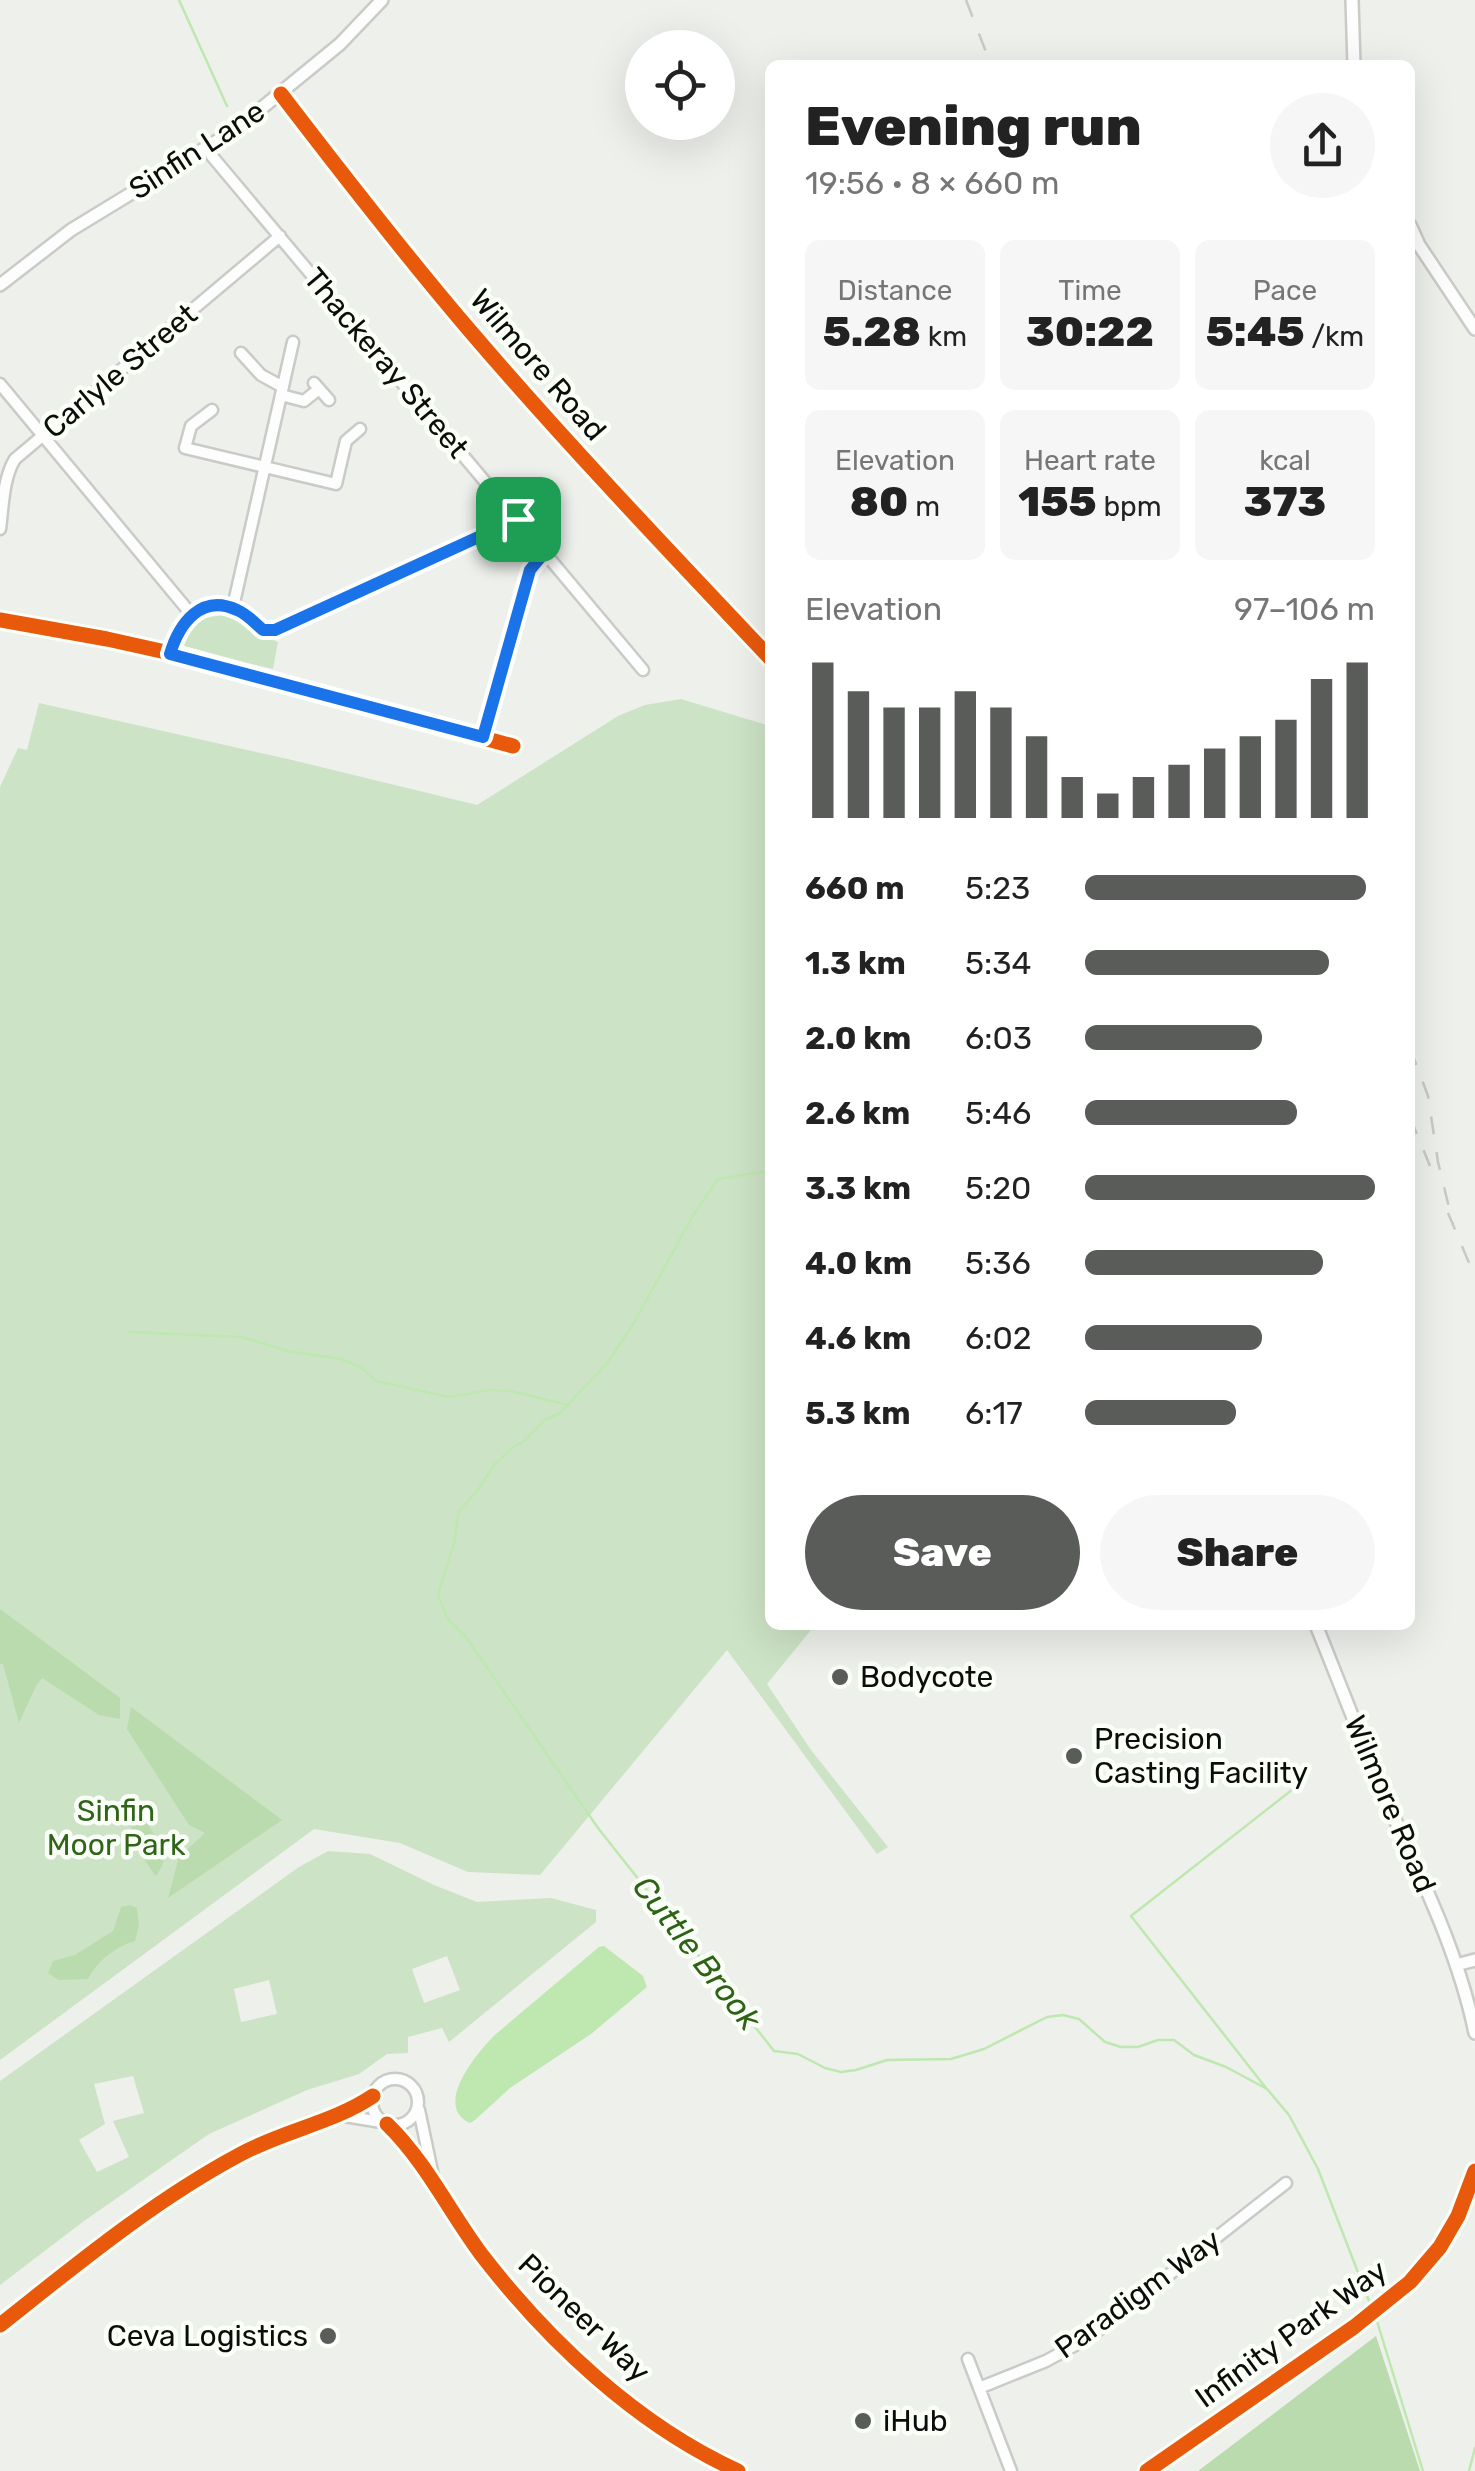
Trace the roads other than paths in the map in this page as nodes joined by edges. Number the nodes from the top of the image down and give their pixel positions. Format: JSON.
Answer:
{"nodes":[{"id":1,"x":382,"y":0,"type":"edge"},
{"id":2,"x":1352,"y":0,"type":"edge"},
{"id":3,"x":1354,"y":60,"type":"edge"},
{"id":4,"x":281,"y":94,"type":"junction"},
{"id":5,"x":206,"y":149,"type":"junction"},
{"id":6,"x":280,"y":236,"type":"junction"},
{"id":7,"x":1415,"y":237,"type":"edge"},
{"id":8,"x":0,"y":286,"type":"edge"},
{"id":9,"x":1475,"y":329,"type":"edge"},
{"id":10,"x":292,"y":342,"type":"dead end"},
{"id":11,"x":241,"y":353,"type":"dead end"},
{"id":12,"x":0,"y":384,"type":"edge"},
{"id":13,"x":282,"y":391,"type":"junction"},
{"id":14,"x":329,"y":400,"type":"dead end"},
{"id":15,"x":212,"y":410,"type":"dead end"},
{"id":16,"x":360,"y":429,"type":"dead end"},
{"id":17,"x":44,"y":435,"type":"junction"},
{"id":18,"x":264,"y":467,"type":"junction"},
{"id":19,"x":518,"y":519,"type":"junction"},
{"id":20,"x":0,"y":529,"type":"edge"},
{"id":21,"x":545,"y":552,"type":"junction"},
{"id":22,"x":233,"y":607,"type":"junction"},
{"id":23,"x":191,"y":614,"type":"junction"},
{"id":24,"x":0,"y":620,"type":"edge"},
{"id":25,"x":765,"y":653,"type":"edge"},
{"id":26,"x":170,"y":654,"type":"junction"},
{"id":27,"x":643,"y":670,"type":"dead end"},
{"id":28,"x":483,"y":737,"type":"junction"},
{"id":29,"x":513,"y":746,"type":"dead end"},
{"id":30,"x":1318,"y":1630,"type":"edge"},
{"id":31,"x":1475,"y":1960,"type":"edge"},
{"id":32,"x":1456,"y":1965,"type":"junction"},
{"id":33,"x":1475,"y":2033,"type":"edge"},
{"id":34,"x":373,"y":2096,"type":"junction"},
{"id":35,"x":418,"y":2104,"type":"junction"},
{"id":36,"x":338,"y":2115,"type":"junction"},
{"id":37,"x":385,"y":2123,"type":"junction"},
{"id":38,"x":1475,"y":2171,"type":"edge"},
{"id":39,"x":434,"y":2182,"type":"junction"},
{"id":40,"x":1286,"y":2182,"type":"dead end"},
{"id":41,"x":0,"y":2325,"type":"edge"},
{"id":42,"x":968,"y":2359,"type":"dead end"},
{"id":43,"x":980,"y":2388,"type":"junction"},
{"id":44,"x":738,"y":2471,"type":"edge"},
{"id":45,"x":1011,"y":2471,"type":"edge"},
{"id":46,"x":1147,"y":2471,"type":"edge"}],
"edges":[{"from":1,"to":4,"type":"street","name":"Sinfin Lane"},
{"from":2,"to":3,"type":"street"},
{"from":4,"to":5,"type":"street","name":"Sinfin Lane"},
{"from":4,"to":25,"type":"street","name":"Wilmore Road"},
{"from":5,"to":6,"type":"street","name":"Thackeray Street"},
{"from":5,"to":8,"type":"street","name":"Sinfin Lane"},
{"from":6,"to":17,"type":"street","name":"Carlyle Street"},
{"from":6,"to":19,"type":"street","name":"Thackeray Street"},
{"from":7,"to":9,"type":"street"},
{"from":10,"to":13,"type":"street"},
{"from":11,"to":13,"type":"street"},
{"from":12,"to":17,"type":"street"},
{"from":13,"to":14,"type":"street"},
{"from":13,"to":18,"type":"street"},
{"from":15,"to":18,"type":"street"},
{"from":16,"to":18,"type":"street"},
{"from":17,"to":20,"type":"street","name":"Carlyle Street"},
{"from":17,"to":23,"type":"street"},
{"from":18,"to":22,"type":"street"},
{"from":19,"to":21,"type":"street","name":"Thackeray Street"},
{"from":19,"to":22,"type":"street"},
{"from":21,"to":27,"type":"street","name":"Thackeray Street"},
{"from":21,"to":28,"type":"street"},
{"from":22,"to":23,"type":"street"},
{"from":23,"to":26,"type":"street"},
{"from":24,"to":26,"type":"street"},
{"from":26,"to":28,"type":"street"},
{"from":28,"to":29,"type":"street"},
{"from":30,"to":32,"type":"street","name":"Wilmore Road"},
{"from":31,"to":32,"type":"street"},
{"from":32,"to":33,"type":"street"},
{"from":34,"to":35,"type":"street"},
{"from":34,"to":36,"type":"street"},
{"from":34,"to":37,"type":"street"},
{"from":35,"to":37,"type":"street"},
{"from":35,"to":39,"type":"street","name":"Pioneer Way"},
{"from":36,"to":37,"type":"street"},
{"from":36,"to":41,"type":"street"},
{"from":37,"to":39,"type":"street","name":"Pioneer Way"},
{"from":38,"to":46,"type":"street","name":"Infinity Park Way"},
{"from":39,"to":44,"type":"street","name":"Pioneer Way"},
{"from":40,"to":43,"type":"street","name":"Paradigm Way"},
{"from":42,"to":43,"type":"street"},
{"from":43,"to":45,"type":"street"}]}
